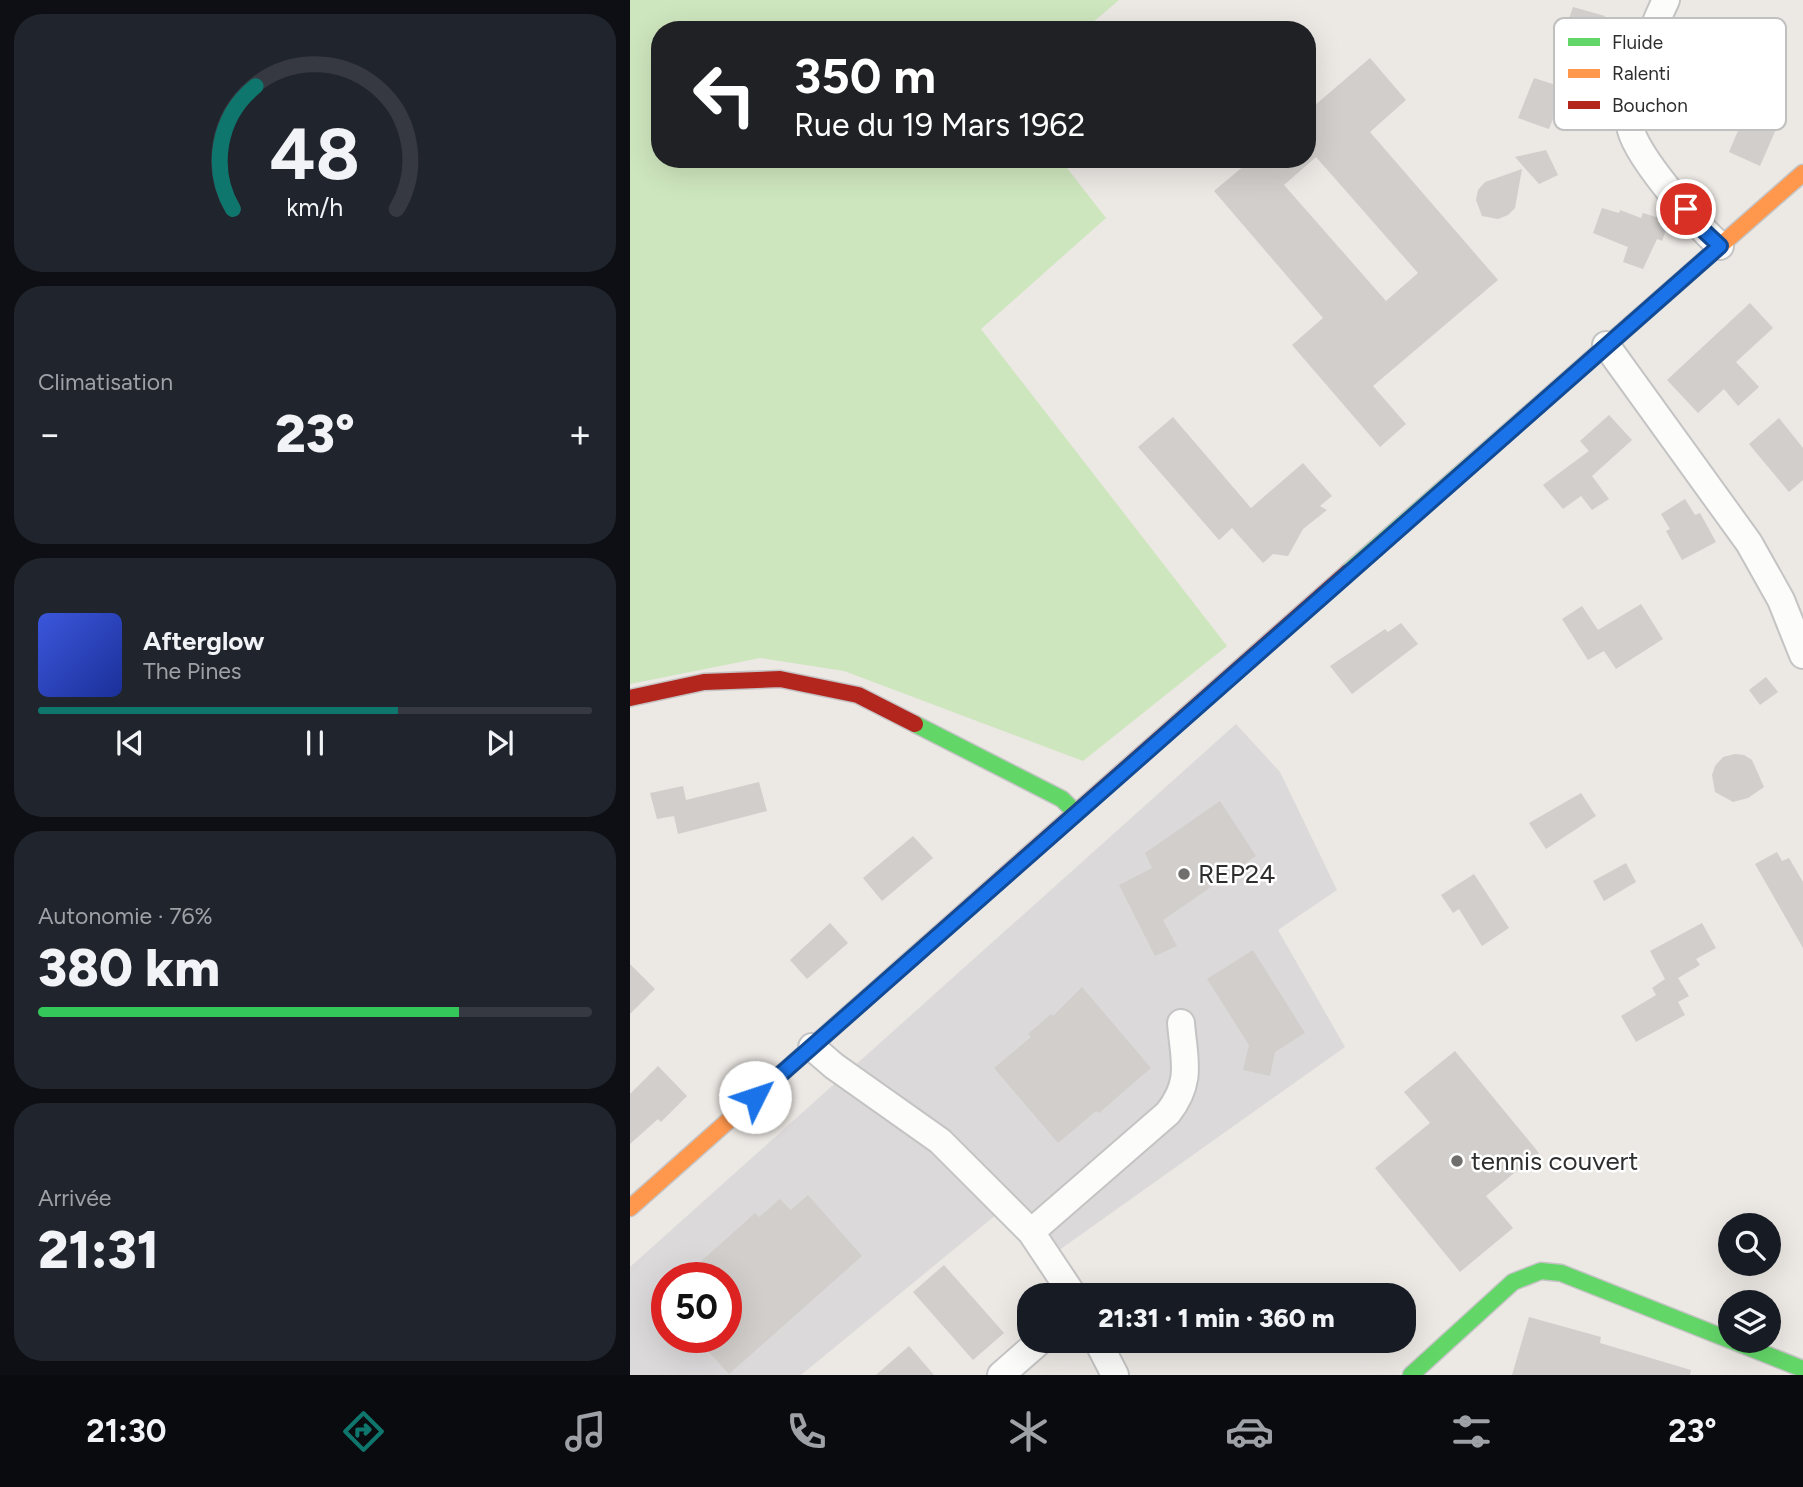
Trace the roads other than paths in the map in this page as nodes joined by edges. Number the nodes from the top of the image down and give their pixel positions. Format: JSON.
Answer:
{"nodes":[{"id":1,"x":1667,"y":0,"type":"edge"},
{"id":2,"x":1660,"y":18,"type":"edge"},
{"id":3,"x":1631,"y":130,"type":"edge"},
{"id":4,"x":1803,"y":173,"type":"edge"},
{"id":5,"x":1720,"y":246,"type":"junction"},
{"id":6,"x":1606,"y":345,"type":"junction"},
{"id":7,"x":1803,"y":655,"type":"edge"},
{"id":8,"x":630,"y":698,"type":"edge"},
{"id":9,"x":1076,"y":813,"type":"junction"},
{"id":10,"x":1181,"y":1023,"type":"dead end"},
{"id":11,"x":812,"y":1047,"type":"junction"},
{"id":12,"x":630,"y":1208,"type":"edge"},
{"id":13,"x":1031,"y":1232,"type":"junction"},
{"id":14,"x":1065,"y":1283,"type":"edge"},
{"id":15,"x":1026,"y":1353,"type":"edge"},
{"id":16,"x":1104,"y":1353,"type":"edge"},
{"id":17,"x":1803,"y":1369,"type":"edge"},
{"id":18,"x":1001,"y":1375,"type":"edge"},
{"id":19,"x":1115,"y":1375,"type":"edge"},
{"id":20,"x":1411,"y":1375,"type":"edge"}],
"edges":[{"from":1,"to":2,"type":"street"},
{"from":3,"to":5,"type":"street"},
{"from":4,"to":5,"type":"main road"},
{"from":5,"to":6,"type":"main road"},
{"from":6,"to":7,"type":"street"},
{"from":6,"to":9,"type":"main road"},
{"from":8,"to":9,"type":"main road"},
{"from":9,"to":11,"type":"main road"},
{"from":10,"to":13,"type":"street"},
{"from":11,"to":12,"type":"main road"},
{"from":11,"to":13,"type":"street"},
{"from":13,"to":14,"type":"street"},
{"from":15,"to":18,"type":"street"},
{"from":16,"to":19,"type":"street"},
{"from":17,"to":20,"type":"main road"}]}
